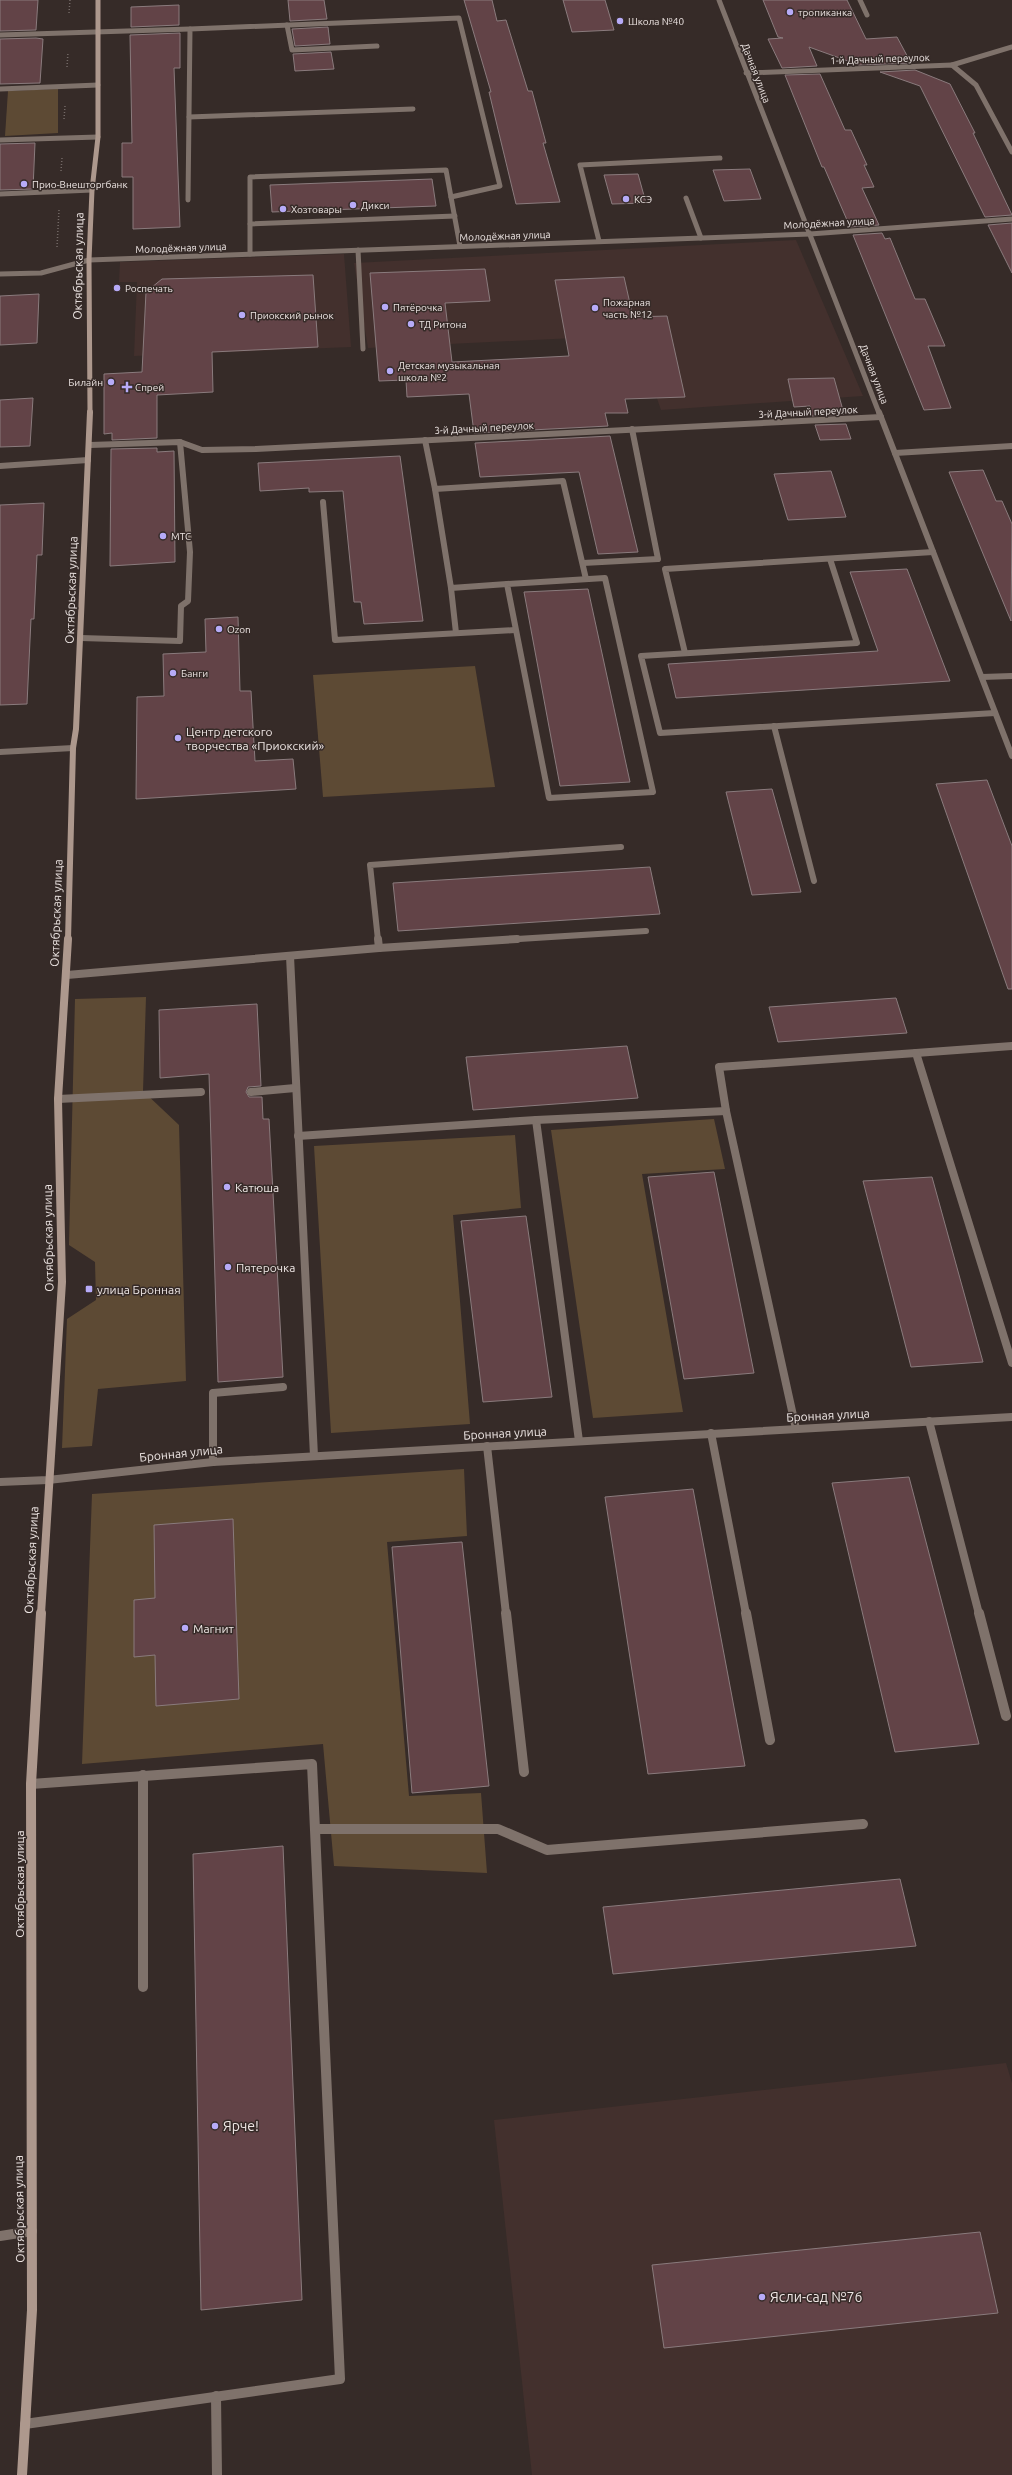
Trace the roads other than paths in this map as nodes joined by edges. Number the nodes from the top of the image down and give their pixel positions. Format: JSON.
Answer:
{"nodes":[{"id":1,"x":98,"y":0,"type":"edge"},
{"id":2,"x":719,"y":0,"type":"edge"},
{"id":3,"x":860,"y":0,"type":"edge"},
{"id":4,"x":867,"y":15,"type":"dead end"},
{"id":5,"x":287,"y":25,"type":"junction"},
{"id":6,"x":190,"y":28,"type":"junction"},
{"id":7,"x":98,"y":31,"type":"junction"},
{"id":8,"x":0,"y":35,"type":"edge"},
{"id":9,"x":377,"y":46,"type":"dead end"},
{"id":10,"x":1012,"y":47,"type":"edge"},
{"id":11,"x":952,"y":65,"type":"junction"},
{"id":12,"x":746,"y":73,"type":"junction"},
{"id":13,"x":98,"y":85,"type":"junction"},
{"id":14,"x":0,"y":89,"type":"edge"},
{"id":15,"x":413,"y":110,"type":"dead end"},
{"id":16,"x":189,"y":117,"type":"junction"},
{"id":17,"x":98,"y":137,"type":"junction"},
{"id":18,"x":0,"y":140,"type":"edge"},
{"id":19,"x":1012,"y":152,"type":"edge"},
{"id":20,"x":720,"y":158,"type":"dead end"},
{"id":21,"x":92,"y":190,"type":"junction"},
{"id":22,"x":0,"y":194,"type":"edge"},
{"id":23,"x":451,"y":197,"type":"junction"},
{"id":24,"x":686,"y":198,"type":"dead end"},
{"id":25,"x":188,"y":200,"type":"dead end"},
{"id":26,"x":455,"y":216,"type":"junction"},
{"id":27,"x":1012,"y":219,"type":"edge"},
{"id":28,"x":250,"y":224,"type":"junction"},
{"id":29,"x":810,"y":234,"type":"junction"},
{"id":30,"x":701,"y":238,"type":"junction"},
{"id":31,"x":599,"y":241,"type":"junction"},
{"id":32,"x":460,"y":246,"type":"junction"},
{"id":33,"x":358,"y":250,"type":"junction"},
{"id":34,"x":250,"y":254,"type":"junction"},
{"id":35,"x":89,"y":260,"type":"junction"},
{"id":36,"x":0,"y":274,"type":"edge"},
{"id":37,"x":363,"y":349,"type":"dead end"},
{"id":38,"x":881,"y":417,"type":"junction"},
{"id":39,"x":632,"y":429,"type":"junction"},
{"id":40,"x":425,"y":440,"type":"junction"},
{"id":41,"x":180,"y":442,"type":"junction"},
{"id":42,"x":90,"y":445,"type":"junction"},
{"id":43,"x":1012,"y":446,"type":"edge"},
{"id":44,"x":895,"y":453,"type":"junction"},
{"id":45,"x":88,"y":460,"type":"junction"},
{"id":46,"x":0,"y":466,"type":"edge"},
{"id":47,"x":435,"y":489,"type":"junction"},
{"id":48,"x":323,"y":502,"type":"dead end"},
{"id":49,"x":933,"y":552,"type":"junction"},
{"id":50,"x":830,"y":559,"type":"junction"},
{"id":51,"x":583,"y":564,"type":"junction"},
{"id":52,"x":586,"y":579,"type":"junction"},
{"id":53,"x":507,"y":584,"type":"junction"},
{"id":54,"x":451,"y":588,"type":"junction"},
{"id":55,"x":515,"y":630,"type":"junction"},
{"id":56,"x":456,"y":633,"type":"junction"},
{"id":57,"x":80,"y":638,"type":"junction"},
{"id":58,"x":685,"y":653,"type":"junction"},
{"id":59,"x":1012,"y":676,"type":"edge"},
{"id":60,"x":982,"y":677,"type":"junction"},
{"id":61,"x":995,"y":713,"type":"junction"},
{"id":62,"x":774,"y":726,"type":"junction"},
{"id":63,"x":73,"y":748,"type":"junction"},
{"id":64,"x":0,"y":752,"type":"edge"},
{"id":65,"x":1012,"y":756,"type":"edge"},
{"id":66,"x":620,"y":847,"type":"dead end"},
{"id":67,"x":814,"y":881,"type":"dead end"},
{"id":68,"x":646,"y":931,"type":"dead end"},
{"id":69,"x":379,"y":948,"type":"junction"},
{"id":70,"x":290,"y":956,"type":"junction"},
{"id":71,"x":67,"y":975,"type":"junction"},
{"id":72,"x":1012,"y":1046,"type":"edge"},
{"id":73,"x":916,"y":1053,"type":"junction"},
{"id":74,"x":295,"y":1088,"type":"junction"},
{"id":75,"x":201,"y":1092,"type":"dead end"},
{"id":76,"x":251,"y":1092,"type":"dead end"},
{"id":77,"x":58,"y":1099,"type":"junction"},
{"id":78,"x":726,"y":1111,"type":"junction"},
{"id":79,"x":536,"y":1120,"type":"junction"},
{"id":80,"x":298,"y":1136,"type":"junction"},
{"id":81,"x":1012,"y":1363,"type":"edge"},
{"id":82,"x":283,"y":1388,"type":"dead end"},
{"id":83,"x":1012,"y":1417,"type":"edge"},
{"id":84,"x":930,"y":1421,"type":"junction"},
{"id":85,"x":796,"y":1428,"type":"junction"},
{"id":86,"x":711,"y":1434,"type":"junction"},
{"id":87,"x":579,"y":1441,"type":"junction"},
{"id":88,"x":487,"y":1446,"type":"junction"},
{"id":89,"x":314,"y":1456,"type":"junction"},
{"id":90,"x":213,"y":1462,"type":"junction"},
{"id":91,"x":48,"y":1480,"type":"junction"},
{"id":92,"x":0,"y":1482,"type":"edge"},
{"id":93,"x":1006,"y":1716,"type":"dead end"},
{"id":94,"x":770,"y":1740,"type":"dead end"},
{"id":95,"x":524,"y":1772,"type":"dead end"},
{"id":96,"x":143,"y":1775,"type":"junction"},
{"id":97,"x":31,"y":1784,"type":"junction"},
{"id":98,"x":863,"y":1824,"type":"dead end"},
{"id":99,"x":316,"y":1829,"type":"junction"},
{"id":100,"x":143,"y":1987,"type":"dead end"},
{"id":101,"x":32,"y":2231,"type":"junction"},
{"id":102,"x":0,"y":2236,"type":"edge"},
{"id":103,"x":216,"y":2396,"type":"junction"},
{"id":104,"x":24,"y":2424,"type":"junction"},
{"id":105,"x":22,"y":2475,"type":"edge"},
{"id":106,"x":217,"y":2475,"type":"edge"}],
"edges":[{"from":1,"to":7,"type":"main road","name":"Октябрьская улица"},
{"from":2,"to":12,"type":"street","name":"Дачная улица"},
{"from":3,"to":4,"type":"street"},
{"from":5,"to":6,"type":"street"},
{"from":5,"to":9,"type":"street"},
{"from":5,"to":23,"type":"street"},
{"from":6,"to":7,"type":"street"},
{"from":6,"to":16,"type":"street"},
{"from":7,"to":8,"type":"street"},
{"from":7,"to":13,"type":"main road","name":"Октябрьская улица"},
{"from":10,"to":11,"type":"street","name":"1-й Дачный переулок"},
{"from":11,"to":12,"type":"street","name":"1-й Дачный переулок"},
{"from":11,"to":19,"type":"street"},
{"from":12,"to":29,"type":"street","name":"Дачная улица"},
{"from":13,"to":14,"type":"street"},
{"from":13,"to":17,"type":"main road","name":"Октябрьская улица"},
{"from":15,"to":16,"type":"street"},
{"from":16,"to":25,"type":"street"},
{"from":17,"to":18,"type":"street"},
{"from":17,"to":21,"type":"main road","name":"Октябрьская улица"},
{"from":20,"to":31,"type":"street"},
{"from":21,"to":22,"type":"street"},
{"from":21,"to":35,"type":"main road","name":"Октябрьская улица"},
{"from":23,"to":26,"type":"street"},
{"from":23,"to":28,"type":"street"},
{"from":24,"to":30,"type":"street"},
{"from":26,"to":28,"type":"street"},
{"from":26,"to":32,"type":"street"},
{"from":27,"to":29,"type":"street","name":"Молодёжная улица"},
{"from":28,"to":34,"type":"street"},
{"from":29,"to":30,"type":"street","name":"Молодёжная улица"},
{"from":29,"to":38,"type":"street","name":"Дачная улица"},
{"from":30,"to":31,"type":"street","name":"Молодёжная улица"},
{"from":31,"to":32,"type":"street","name":"Молодёжная улица"},
{"from":32,"to":33,"type":"street","name":"Молодёжная улица"},
{"from":33,"to":34,"type":"street","name":"Молодёжная улица"},
{"from":33,"to":37,"type":"street"},
{"from":34,"to":35,"type":"street","name":"Молодёжная улица"},
{"from":35,"to":36,"type":"street","name":"Молодёжная улица"},
{"from":35,"to":42,"type":"main road","name":"Октябрьская улица"},
{"from":38,"to":39,"type":"street","name":"3-й Дачный переулок"},
{"from":38,"to":44,"type":"street","name":"Дачная улица"},
{"from":39,"to":40,"type":"street","name":"3-й Дачный переулок"},
{"from":39,"to":51,"type":"street"},
{"from":40,"to":41,"type":"street","name":"3-й Дачный переулок"},
{"from":40,"to":47,"type":"street"},
{"from":41,"to":42,"type":"street","name":"3-й Дачный переулок"},
{"from":41,"to":57,"type":"street"},
{"from":42,"to":45,"type":"main road","name":"Октябрьская улица"},
{"from":43,"to":44,"type":"street"},
{"from":44,"to":49,"type":"street","name":"Дачная улица"},
{"from":45,"to":46,"type":"street"},
{"from":45,"to":57,"type":"main road","name":"Октябрьская улица"},
{"from":47,"to":51,"type":"street"},
{"from":47,"to":54,"type":"street"},
{"from":48,"to":56,"type":"street"},
{"from":49,"to":50,"type":"street"},
{"from":49,"to":60,"type":"street","name":"Дачная улица"},
{"from":50,"to":58,"type":"street"},
{"from":50,"to":58,"type":"street"},
{"from":51,"to":52,"type":"street"},
{"from":52,"to":53,"type":"street"},
{"from":52,"to":55,"type":"street"},
{"from":53,"to":54,"type":"street"},
{"from":53,"to":55,"type":"street"},
{"from":54,"to":56,"type":"street"},
{"from":55,"to":56,"type":"street"},
{"from":57,"to":63,"type":"main road","name":"Октябрьская улица"},
{"from":58,"to":62,"type":"street"},
{"from":59,"to":60,"type":"street"},
{"from":60,"to":61,"type":"street","name":"Дачная улица"},
{"from":61,"to":62,"type":"street"},
{"from":61,"to":65,"type":"street","name":"Дачная улица"},
{"from":62,"to":67,"type":"street"},
{"from":63,"to":64,"type":"street"},
{"from":63,"to":71,"type":"main road","name":"Октябрьская улица"},
{"from":66,"to":69,"type":"street"},
{"from":68,"to":69,"type":"street"},
{"from":69,"to":70,"type":"street"},
{"from":70,"to":71,"type":"street"},
{"from":70,"to":74,"type":"street"},
{"from":71,"to":77,"type":"main road","name":"Октябрьская улица"},
{"from":72,"to":73,"type":"street"},
{"from":73,"to":78,"type":"street"},
{"from":73,"to":81,"type":"street"},
{"from":74,"to":76,"type":"street"},
{"from":74,"to":80,"type":"street"},
{"from":75,"to":77,"type":"street"},
{"from":77,"to":91,"type":"main road","name":"Октябрьская улица"},
{"from":78,"to":79,"type":"street"},
{"from":78,"to":85,"type":"street"},
{"from":79,"to":80,"type":"street"},
{"from":79,"to":87,"type":"street"},
{"from":80,"to":89,"type":"street"},
{"from":82,"to":90,"type":"street"},
{"from":83,"to":84,"type":"street","name":"Бронная улица"},
{"from":84,"to":85,"type":"street","name":"Бронная улица"},
{"from":84,"to":93,"type":"street"},
{"from":85,"to":86,"type":"street","name":"Бронная улица"},
{"from":86,"to":87,"type":"street","name":"Бронная улица"},
{"from":86,"to":94,"type":"street"},
{"from":87,"to":88,"type":"street","name":"Бронная улица"},
{"from":88,"to":89,"type":"street","name":"Бронная улица"},
{"from":88,"to":95,"type":"street"},
{"from":89,"to":90,"type":"street","name":"Бронная улица"},
{"from":90,"to":91,"type":"street","name":"Бронная улица"},
{"from":91,"to":92,"type":"street","name":"Бронная улица"},
{"from":91,"to":97,"type":"main road","name":"Октябрьская улица"},
{"from":96,"to":97,"type":"street"},
{"from":96,"to":99,"type":"street"},
{"from":96,"to":100,"type":"street"},
{"from":97,"to":101,"type":"main road","name":"Октябрьская улица"},
{"from":98,"to":99,"type":"street"},
{"from":99,"to":103,"type":"street"},
{"from":101,"to":102,"type":"street"},
{"from":101,"to":104,"type":"main road","name":"Октябрьская улица"},
{"from":103,"to":104,"type":"street"},
{"from":103,"to":106,"type":"street"},
{"from":104,"to":105,"type":"main road","name":"Октябрьская улица"}]}
